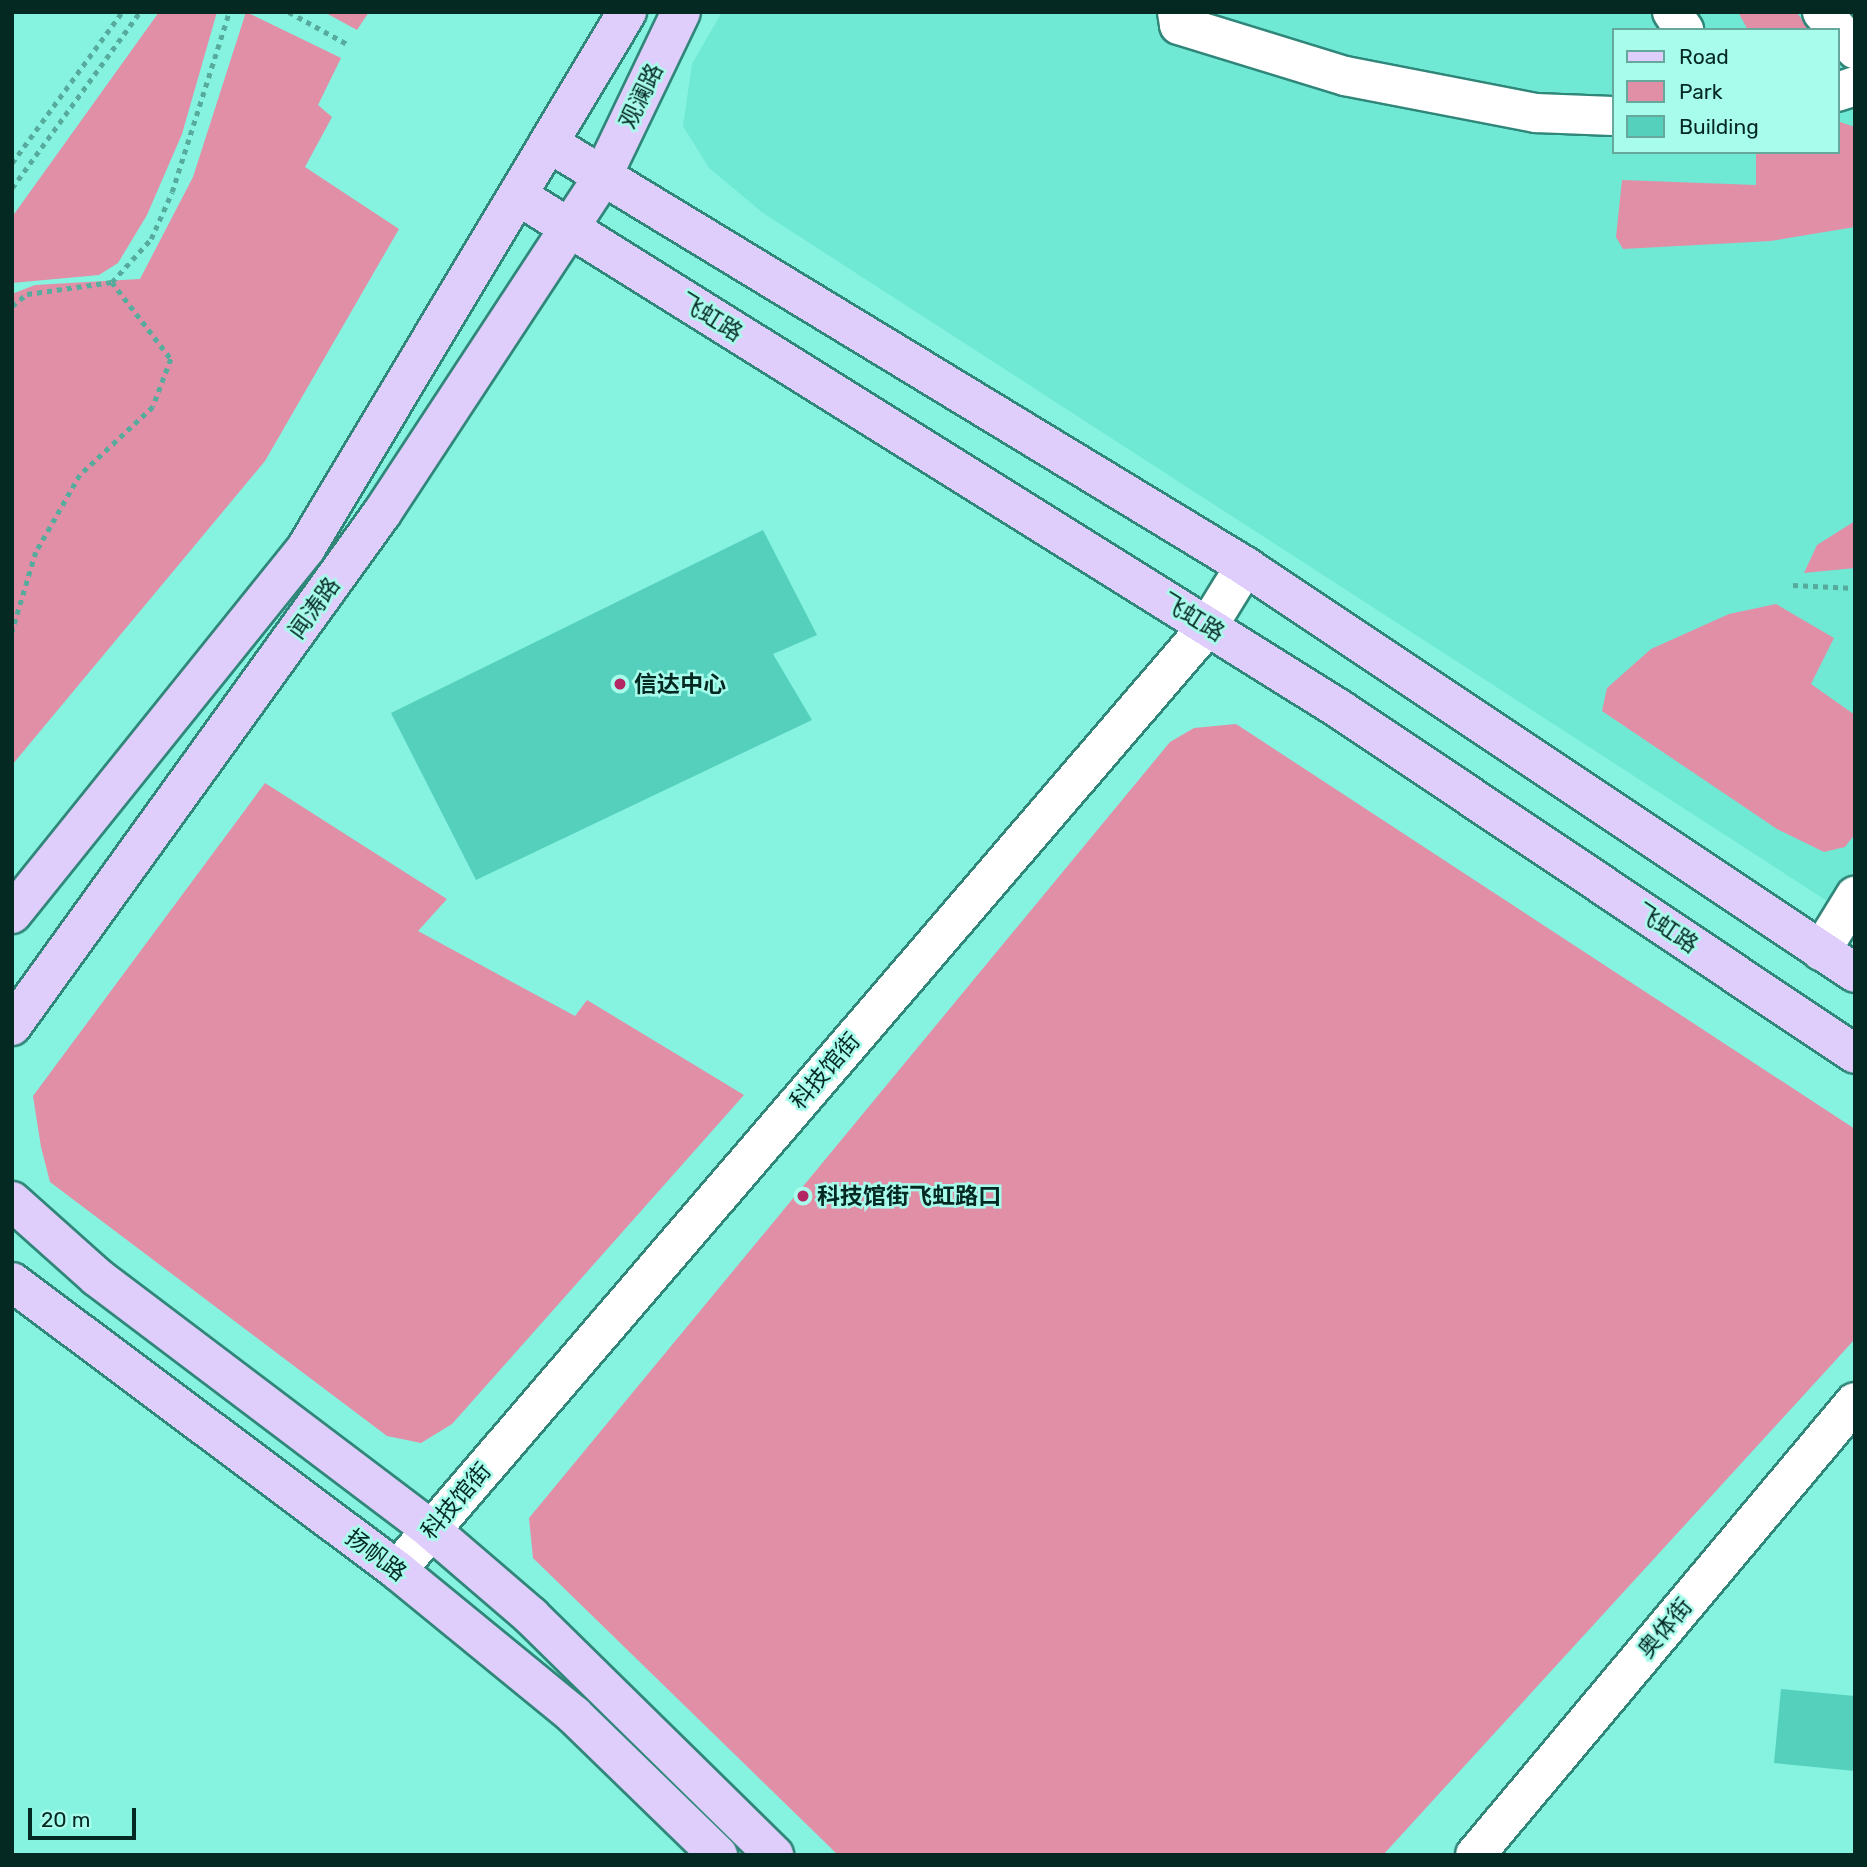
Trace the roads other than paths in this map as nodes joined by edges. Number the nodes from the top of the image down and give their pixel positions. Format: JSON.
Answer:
{"nodes":[{"id":1,"x":627,"y":12,"type":"edge"},
{"id":2,"x":681,"y":12,"type":"edge"},
{"id":3,"x":1177,"y":12,"type":"edge"},
{"id":4,"x":1672,"y":12,"type":"edge"},
{"id":5,"x":1822,"y":12,"type":"edge"},
{"id":6,"x":1683,"y":28,"type":"edge"},
{"id":7,"x":1836,"y":28,"type":"edge"},
{"id":8,"x":1839,"y":31,"type":"edge"},
{"id":9,"x":1855,"y":49,"type":"edge"},
{"id":10,"x":1612,"y":116,"type":"edge"},
{"id":11,"x":552,"y":145,"type":"junction"},
{"id":12,"x":601,"y":179,"type":"junction"},
{"id":13,"x":520,"y":197,"type":"junction"},
{"id":14,"x":569,"y":229,"type":"junction"},
{"id":15,"x":1245,"y":566,"type":"junction"},
{"id":16,"x":1208,"y":626,"type":"junction"},
{"id":17,"x":1855,"y":896,"type":"edge"},
{"id":18,"x":12,"y":914,"type":"edge"},
{"id":19,"x":1821,"y":951,"type":"junction"},
{"id":20,"x":1855,"y":973,"type":"edge"},
{"id":21,"x":12,"y":1026,"type":"edge"},
{"id":22,"x":1855,"y":1054,"type":"edge"},
{"id":23,"x":12,"y":1201,"type":"edge"},
{"id":24,"x":12,"y":1282,"type":"edge"},
{"id":25,"x":1855,"y":1402,"type":"edge"},
{"id":26,"x":431,"y":1530,"type":"junction"},
{"id":27,"x":397,"y":1570,"type":"junction"},
{"id":28,"x":718,"y":1855,"type":"edge"},
{"id":29,"x":774,"y":1855,"type":"edge"},
{"id":30,"x":1475,"y":1855,"type":"edge"}],
"edges":[{"from":1,"to":11,"type":"main road"},
{"from":2,"to":12,"type":"main road","name":"观澜路"},
{"from":3,"to":10,"type":"street"},
{"from":4,"to":6,"type":"street"},
{"from":5,"to":7,"type":"street"},
{"from":8,"to":9,"type":"street"},
{"from":11,"to":12,"type":"main road"},
{"from":11,"to":13,"type":"main road","name":"闻涛路"},
{"from":12,"to":14,"type":"main road","name":"闻涛路"},
{"from":12,"to":15,"type":"main road"},
{"from":13,"to":14,"type":"main road","name":"飞虹路"},
{"from":13,"to":18,"type":"main road","name":"闻涛路"},
{"from":14,"to":16,"type":"main road","name":"飞虹路"},
{"from":14,"to":21,"type":"main road","name":"闻涛路"},
{"from":15,"to":16,"type":"street","name":"科技馆街"},
{"from":15,"to":19,"type":"main road"},
{"from":16,"to":22,"type":"main road","name":"飞虹路"},
{"from":16,"to":26,"type":"street","name":"科技馆街"},
{"from":17,"to":19,"type":"street"},
{"from":19,"to":20,"type":"main road"},
{"from":23,"to":26,"type":"main road"},
{"from":24,"to":27,"type":"main road","name":"扬帆路"},
{"from":25,"to":30,"type":"street","name":"奥体街"},
{"from":26,"to":27,"type":"street","name":"科技馆街"},
{"from":26,"to":29,"type":"main road"},
{"from":27,"to":28,"type":"main road","name":"扬帆路"}]}
